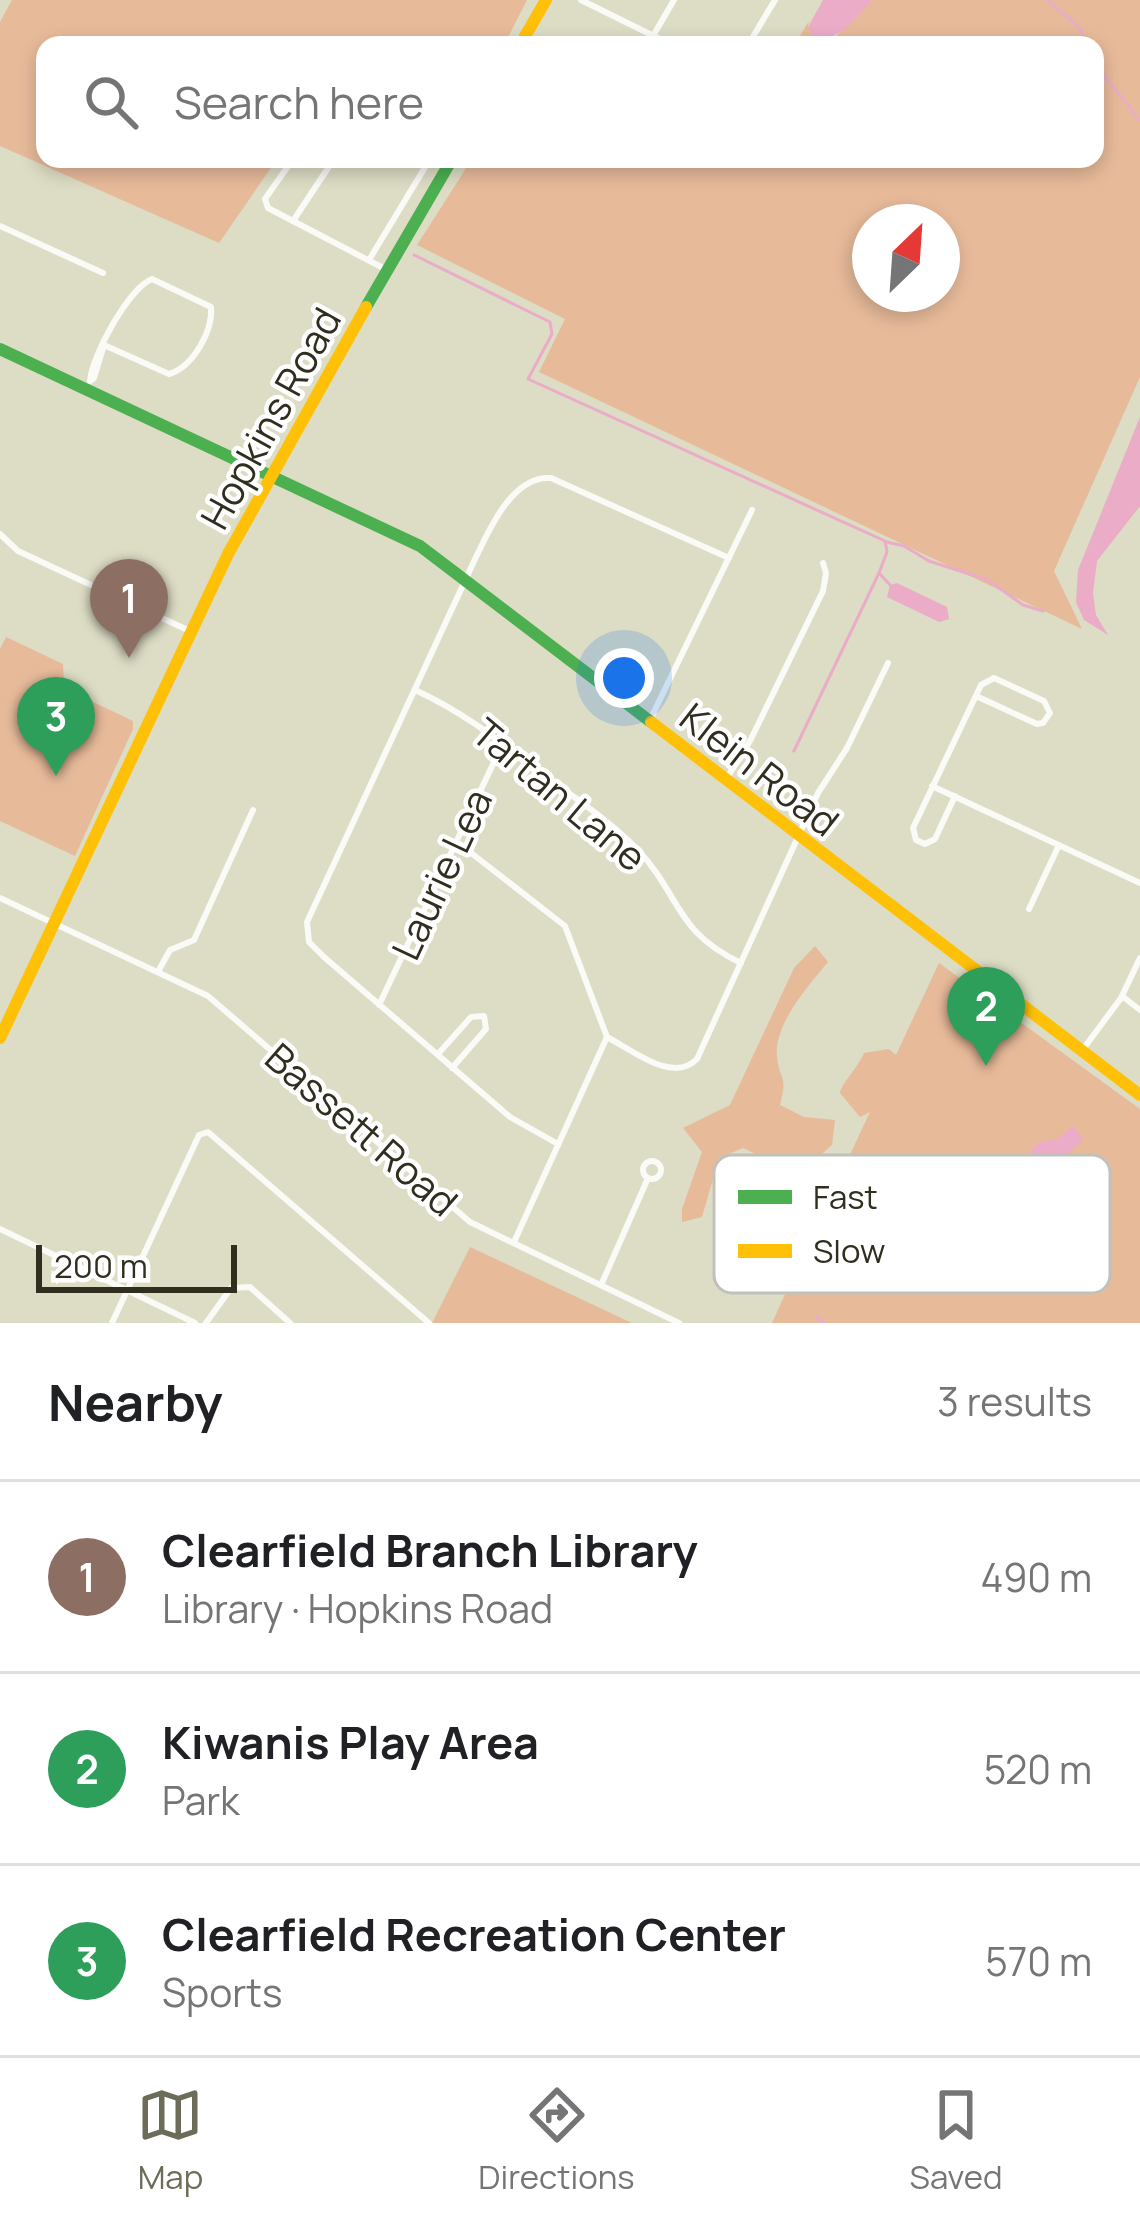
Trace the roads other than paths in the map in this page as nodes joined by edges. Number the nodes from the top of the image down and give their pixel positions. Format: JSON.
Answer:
{"nodes":[{"id":1,"x":546,"y":0,"type":"edge"},
{"id":2,"x":674,"y":0,"type":"edge"},
{"id":3,"x":775,"y":0,"type":"edge"},
{"id":4,"x":587,"y":1,"type":"edge"},
{"id":5,"x":525,"y":36,"type":"edge"},
{"id":6,"x":653,"y":36,"type":"joint"},
{"id":7,"x":753,"y":36,"type":"edge"},
{"id":8,"x":287,"y":168,"type":"edge"},
{"id":9,"x":328,"y":168,"type":"edge"},
{"id":10,"x":425,"y":168,"type":"edge"},
{"id":11,"x":447,"y":168,"type":"edge"},
{"id":12,"x":292,"y":221,"type":"junction"},
{"id":13,"x":0,"y":226,"type":"edge"},
{"id":14,"x":369,"y":260,"type":"junction"},
{"id":15,"x":387,"y":270,"type":"junction"},
{"id":16,"x":103,"y":273,"type":"dead end"},
{"id":17,"x":104,"y":345,"type":"junction"},
{"id":18,"x":0,"y":349,"type":"edge"},
{"id":19,"x":88,"y":385,"type":"junction"},
{"id":20,"x":269,"y":475,"type":"junction"},
{"id":21,"x":752,"y":510,"type":"dead end"},
{"id":22,"x":0,"y":534,"type":"edge"},
{"id":23,"x":729,"y":558,"type":"junction"},
{"id":24,"x":823,"y":563,"type":"dead end"},
{"id":25,"x":465,"y":581,"type":"junction"},
{"id":26,"x":192,"y":632,"type":"junction"},
{"id":27,"x":888,"y":663,"type":"dead end"},
{"id":28,"x":415,"y":690,"type":"junction"},
{"id":29,"x":976,"y":696,"type":"junction"},
{"id":30,"x":649,"y":722,"type":"junction"},
{"id":31,"x":503,"y":743,"type":"junction"},
{"id":32,"x":725,"y":781,"type":"junction"},
{"id":33,"x":932,"y":786,"type":"junction"},
{"id":34,"x":955,"y":796,"type":"junction"},
{"id":35,"x":253,"y":810,"type":"dead end"},
{"id":36,"x":798,"y":836,"type":"junction"},
{"id":37,"x":457,"y":842,"type":"junction"},
{"id":38,"x":1059,"y":845,"type":"junction"},
{"id":39,"x":1140,"y":883,"type":"edge"},
{"id":40,"x":0,"y":898,"type":"edge"},
{"id":41,"x":1029,"y":909,"type":"dead end"},
{"id":42,"x":54,"y":923,"type":"junction"},
{"id":43,"x":1140,"y":958,"type":"edge"},
{"id":44,"x":741,"y":963,"type":"junction"},
{"id":45,"x":159,"y":970,"type":"junction"},
{"id":46,"x":1122,"y":996,"type":"junction"},
{"id":47,"x":380,"y":1006,"type":"junction"},
{"id":48,"x":1140,"y":1010,"type":"edge"},
{"id":49,"x":607,"y":1037,"type":"junction"},
{"id":50,"x":0,"y":1038,"type":"edge"},
{"id":51,"x":1082,"y":1052,"type":"junction"},
{"id":52,"x":438,"y":1055,"type":"junction"},
{"id":53,"x":452,"y":1068,"type":"junction"},
{"id":54,"x":1140,"y":1095,"type":"edge"},
{"id":55,"x":558,"y":1144,"type":"junction"},
{"id":56,"x":648,"y":1178,"type":"dead end"},
{"id":57,"x":0,"y":1229,"type":"edge"},
{"id":58,"x":514,"y":1242,"type":"junction"},
{"id":59,"x":602,"y":1283,"type":"junction"},
{"id":60,"x":128,"y":1291,"type":"junction"},
{"id":61,"x":112,"y":1323,"type":"edge"},
{"id":62,"x":195,"y":1323,"type":"edge"},
{"id":63,"x":206,"y":1323,"type":"edge"},
{"id":64,"x":290,"y":1323,"type":"edge"},
{"id":65,"x":429,"y":1323,"type":"edge"},
{"id":66,"x":679,"y":1323,"type":"edge"}],
"edges":[{"from":1,"to":5,"type":"street"},
{"from":2,"to":6,"type":"street"},
{"from":3,"to":7,"type":"street"},
{"from":4,"to":6,"type":"street"},
{"from":8,"to":12,"type":"street"},
{"from":9,"to":12,"type":"street"},
{"from":10,"to":14,"type":"street"},
{"from":11,"to":15,"type":"street","name":"Hopkins Road"},
{"from":12,"to":14,"type":"street"},
{"from":13,"to":16,"type":"street"},
{"from":14,"to":15,"type":"street"},
{"from":15,"to":20,"type":"street","name":"Hopkins Road"},
{"from":17,"to":17,"type":"street"},
{"from":17,"to":19,"type":"street"},
{"from":18,"to":19,"type":"street","name":"Klein Road"},
{"from":19,"to":20,"type":"street","name":"Klein Road"},
{"from":20,"to":25,"type":"street","name":"Klein Road"},
{"from":20,"to":26,"type":"street","name":"Hopkins Road"},
{"from":21,"to":23,"type":"street"},
{"from":22,"to":26,"type":"street"},
{"from":23,"to":25,"type":"street"},
{"from":23,"to":30,"type":"street"},
{"from":24,"to":32,"type":"street"},
{"from":25,"to":28,"type":"street"},
{"from":25,"to":30,"type":"street","name":"Klein Road"},
{"from":26,"to":42,"type":"street","name":"Hopkins Road"},
{"from":27,"to":36,"type":"street"},
{"from":28,"to":31,"type":"street","name":"Tartan Lane"},
{"from":28,"to":47,"type":"street"},
{"from":29,"to":29,"type":"street"},
{"from":29,"to":33,"type":"street"},
{"from":30,"to":32,"type":"street","name":"Klein Road"},
{"from":31,"to":37,"type":"street","name":"Laurie Lea"},
{"from":31,"to":44,"type":"street","name":"Tartan Lane"},
{"from":32,"to":36,"type":"street","name":"Klein Road"},
{"from":33,"to":34,"type":"street"},
{"from":33,"to":34,"type":"street"},
{"from":34,"to":38,"type":"street"},
{"from":35,"to":45,"type":"street"},
{"from":36,"to":44,"type":"street"},
{"from":36,"to":51,"type":"street","name":"Klein Road"},
{"from":37,"to":47,"type":"street","name":"Laurie Lea"},
{"from":37,"to":49,"type":"street"},
{"from":38,"to":39,"type":"street"},
{"from":38,"to":41,"type":"street"},
{"from":40,"to":42,"type":"street","name":"Bassett Road"},
{"from":42,"to":45,"type":"street","name":"Bassett Road"},
{"from":42,"to":50,"type":"street","name":"Hopkins Road"},
{"from":43,"to":46,"type":"street"},
{"from":44,"to":49,"type":"street"},
{"from":45,"to":58,"type":"street","name":"Bassett Road"},
{"from":46,"to":48,"type":"street"},
{"from":46,"to":51,"type":"street"},
{"from":47,"to":52,"type":"street"},
{"from":49,"to":55,"type":"street"},
{"from":51,"to":54,"type":"street","name":"Klein Road"},
{"from":52,"to":53,"type":"street"},
{"from":52,"to":53,"type":"street"},
{"from":53,"to":55,"type":"street"},
{"from":55,"to":58,"type":"street"},
{"from":56,"to":59,"type":"street"},
{"from":57,"to":60,"type":"street"},
{"from":58,"to":59,"type":"street","name":"Bassett Road"},
{"from":59,"to":66,"type":"street","name":"Bassett Road"},
{"from":60,"to":61,"type":"street"},
{"from":60,"to":62,"type":"street"},
{"from":60,"to":65,"type":"street"},
{"from":63,"to":64,"type":"street"}]}
